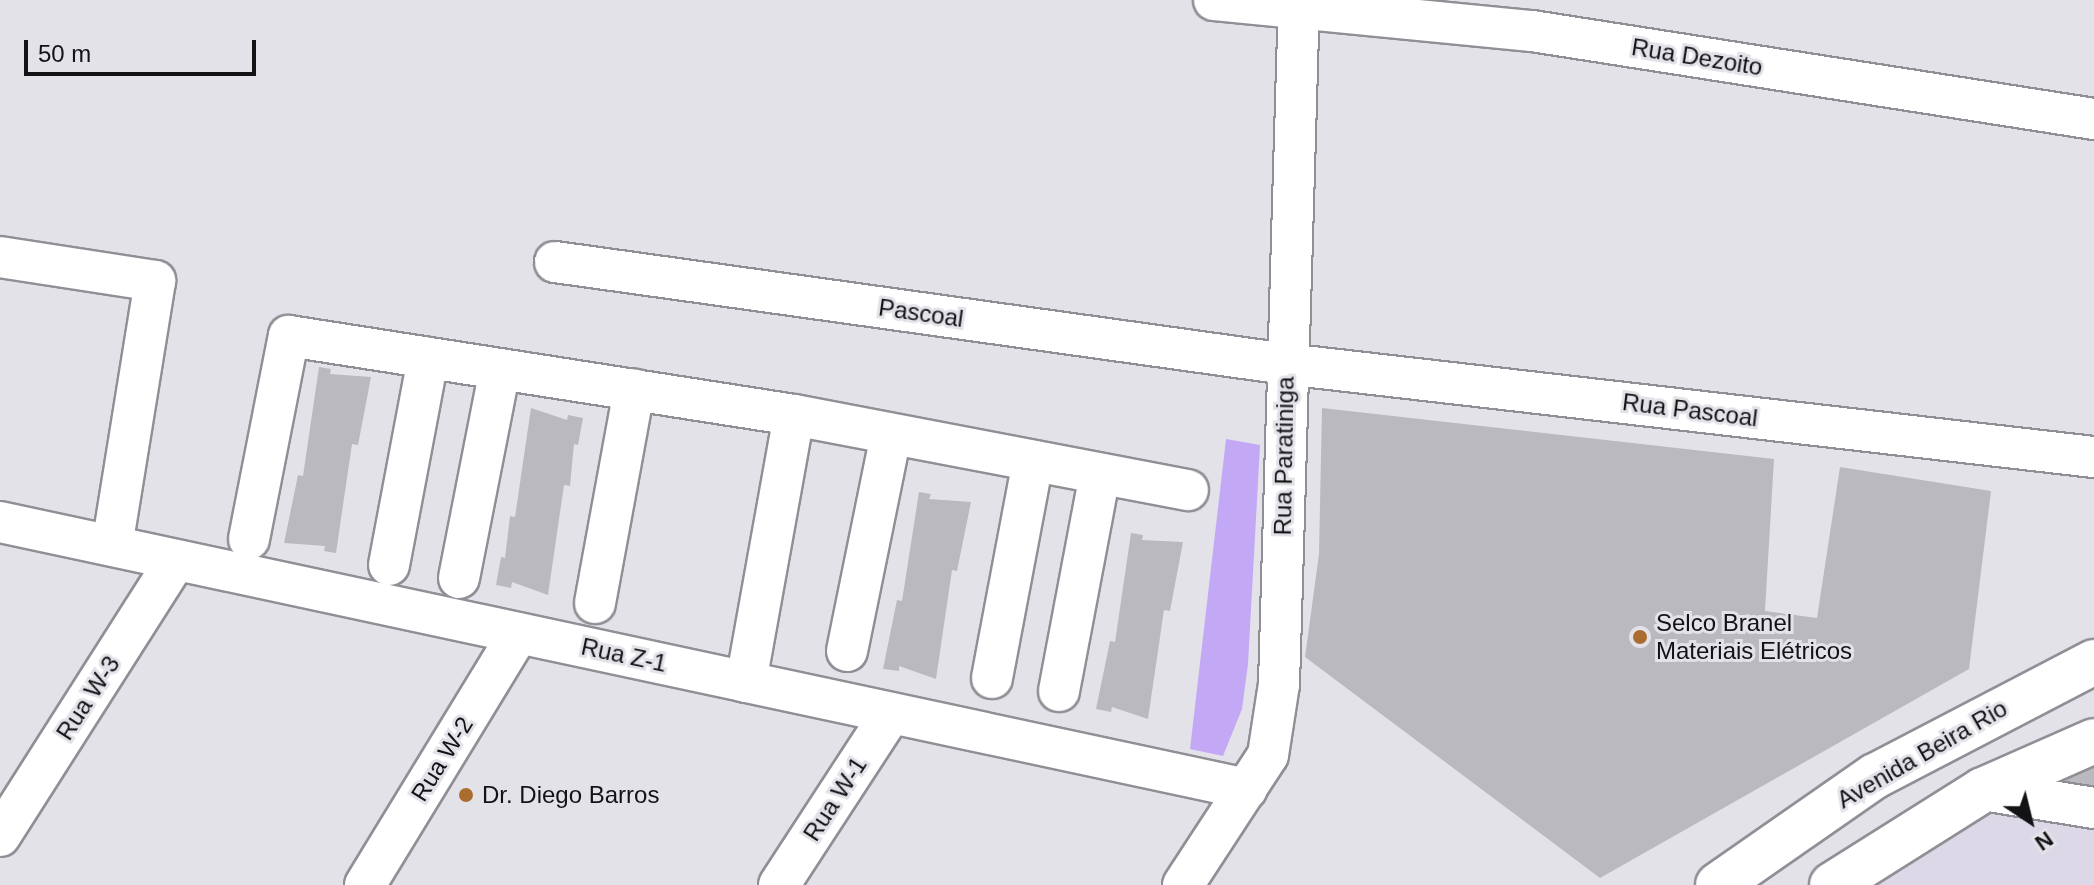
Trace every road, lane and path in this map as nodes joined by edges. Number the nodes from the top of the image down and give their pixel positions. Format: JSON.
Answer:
{"nodes":[{"id":1,"x":1214,"y":0,"type":"edge"},
{"id":2,"x":1298,"y":5,"type":"edge"},
{"id":3,"x":2094,"y":119,"type":"edge"},
{"id":4,"x":0,"y":257,"type":"edge"},
{"id":5,"x":555,"y":262,"type":"dead end"},
{"id":6,"x":428,"y":358,"type":"junction"},
{"id":7,"x":1286,"y":364,"type":"junction"},
{"id":8,"x":500,"y":369,"type":"junction"},
{"id":9,"x":634,"y":390,"type":"junction"},
{"id":10,"x":794,"y":415,"type":"junction"},
{"id":11,"x":891,"y":434,"type":"junction"},
{"id":12,"x":2094,"y":457,"type":"edge"},
{"id":13,"x":1033,"y":461,"type":"junction"},
{"id":14,"x":1100,"y":474,"type":"junction"},
{"id":15,"x":1188,"y":490,"type":"dead end"},
{"id":16,"x":0,"y":522,"type":"edge"},
{"id":17,"x":249,"y":539,"type":"dead end"},
{"id":18,"x":112,"y":546,"type":"junction"},
{"id":19,"x":176,"y":560,"type":"junction"},
{"id":20,"x":389,"y":565,"type":"dead end"},
{"id":21,"x":459,"y":578,"type":"dead end"},
{"id":22,"x":595,"y":603,"type":"dead end"},
{"id":23,"x":519,"y":633,"type":"junction"},
{"id":24,"x":847,"y":651,"type":"dead end"},
{"id":25,"x":2094,"y":662,"type":"edge"},
{"id":26,"x":992,"y":678,"type":"dead end"},
{"id":27,"x":746,"y":682,"type":"junction"},
{"id":28,"x":1059,"y":691,"type":"dead end"},
{"id":29,"x":891,"y":713,"type":"junction"},
{"id":30,"x":2094,"y":741,"type":"edge"},
{"id":31,"x":1247,"y":789,"type":"junction"},
{"id":32,"x":1983,"y":790,"type":"junction"},
{"id":33,"x":2094,"y":808,"type":"edge"},
{"id":34,"x":0,"y":836,"type":"edge"},
{"id":35,"x":365,"y":885,"type":"edge"},
{"id":36,"x":779,"y":885,"type":"edge"},
{"id":37,"x":1183,"y":885,"type":"edge"},
{"id":38,"x":1718,"y":885,"type":"edge"},
{"id":39,"x":1832,"y":885,"type":"edge"}],
"edges":[{"from":1,"to":2,"type":"street","name":"Rua Dezoito"},
{"from":2,"to":3,"type":"street","name":"Rua Dezoito"},
{"from":2,"to":7,"type":"street","name":"Rua Paratiniga"},
{"from":4,"to":18,"type":"street"},
{"from":5,"to":7,"type":"street","name":"Pascoal"},
{"from":6,"to":8,"type":"street"},
{"from":6,"to":17,"type":"street"},
{"from":6,"to":20,"type":"street"},
{"from":7,"to":12,"type":"street","name":"Rua Pascoal"},
{"from":7,"to":31,"type":"street","name":"Rua Paratiniga"},
{"from":8,"to":9,"type":"street"},
{"from":8,"to":21,"type":"street"},
{"from":9,"to":10,"type":"street"},
{"from":9,"to":22,"type":"street"},
{"from":10,"to":11,"type":"street"},
{"from":10,"to":27,"type":"street"},
{"from":11,"to":13,"type":"street"},
{"from":11,"to":24,"type":"street"},
{"from":13,"to":14,"type":"street"},
{"from":13,"to":26,"type":"street"},
{"from":14,"to":15,"type":"street"},
{"from":14,"to":28,"type":"street"},
{"from":16,"to":18,"type":"street","name":"Rua Z-1"},
{"from":18,"to":19,"type":"street","name":"Rua Z-1"},
{"from":19,"to":23,"type":"street","name":"Rua Z-1"},
{"from":19,"to":34,"type":"street","name":"Rua W-3"},
{"from":23,"to":27,"type":"street","name":"Rua Z-1"},
{"from":23,"to":35,"type":"street","name":"Rua W-2"},
{"from":25,"to":38,"type":"main road","name":"Avenida Beira Rio"},
{"from":27,"to":29,"type":"street","name":"Rua Z-1"},
{"from":29,"to":31,"type":"street","name":"Rua Z-1"},
{"from":29,"to":36,"type":"street","name":"Rua W-1"},
{"from":30,"to":32,"type":"main road"},
{"from":31,"to":37,"type":"street","name":"Rua Paratiniga"},
{"from":32,"to":33,"type":"street"},
{"from":32,"to":39,"type":"main road"}]}
